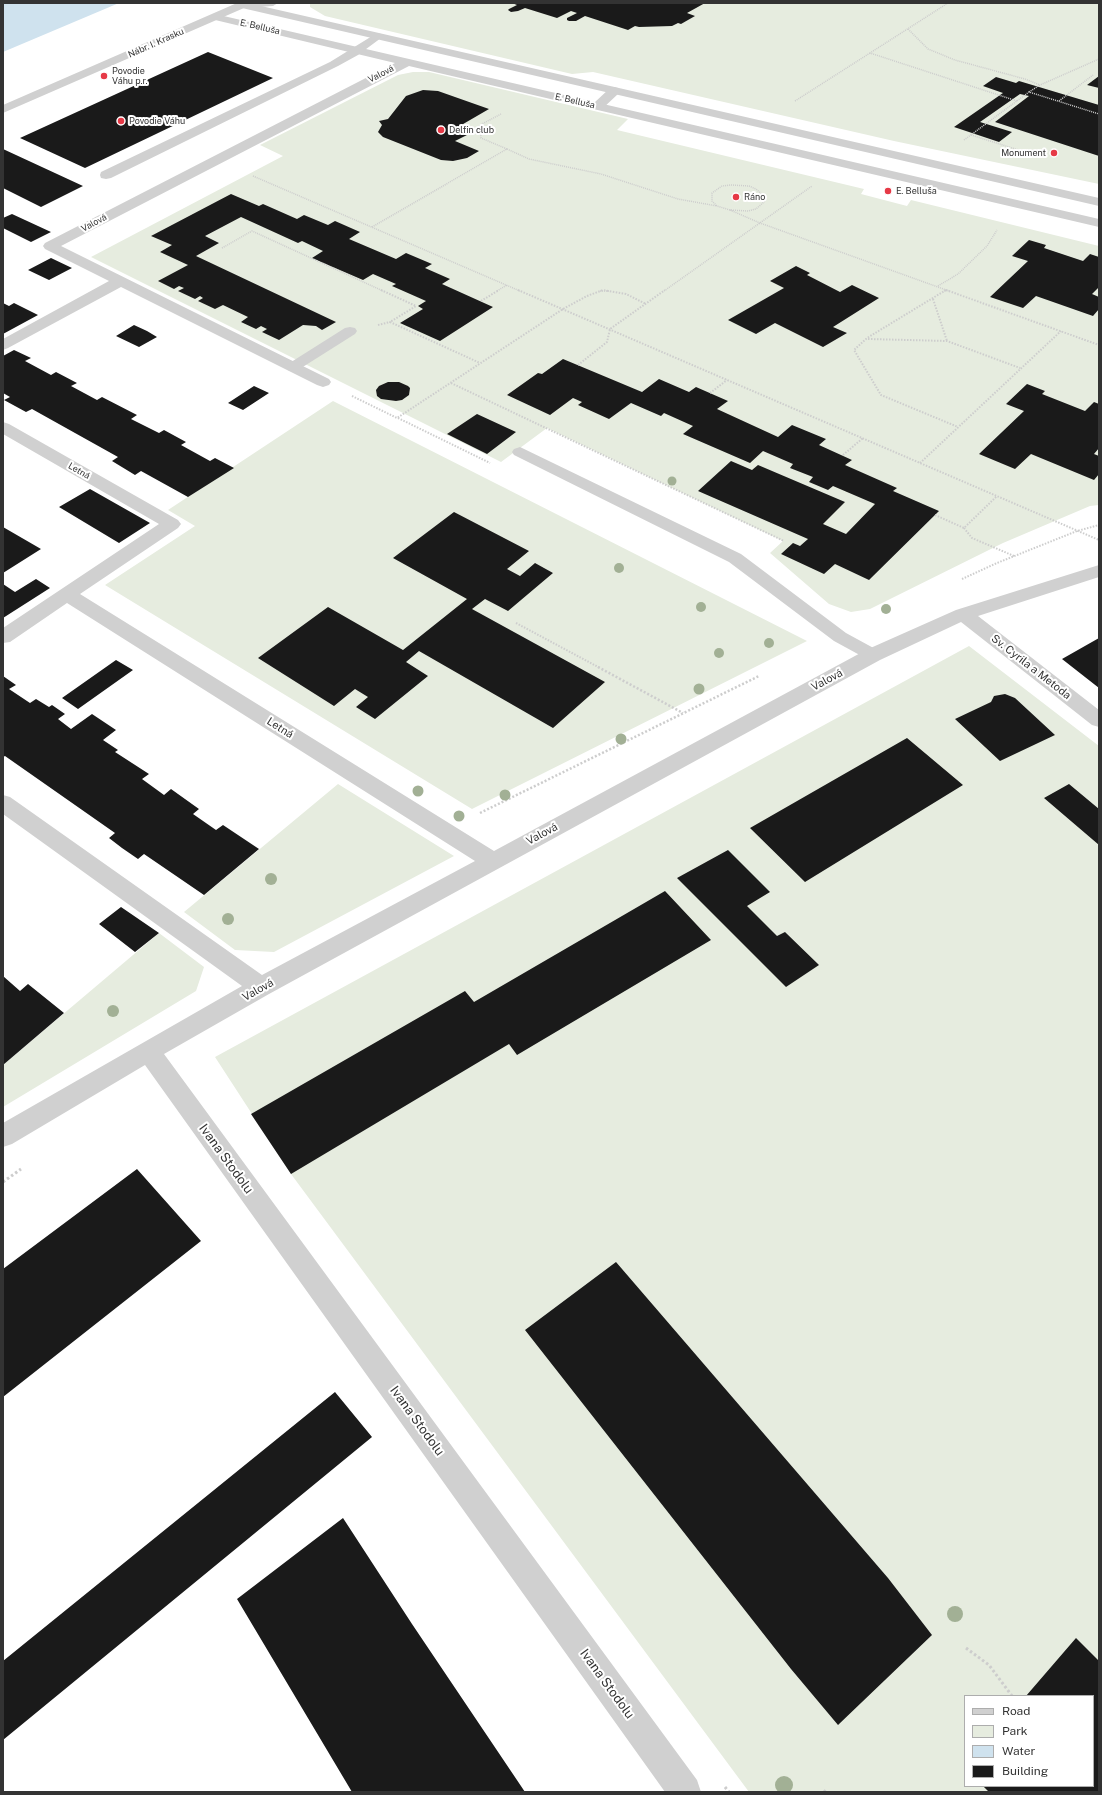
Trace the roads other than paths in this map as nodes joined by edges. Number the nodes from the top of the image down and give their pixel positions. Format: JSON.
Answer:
{"nodes":[{"id":1,"x":273,"y":3,"type":"edge"},
{"id":2,"x":243,"y":4,"type":"edge"},
{"id":3,"x":215,"y":17,"type":"junction"},
{"id":4,"x":377,"y":36,"type":"junction"},
{"id":5,"x":359,"y":50,"type":"junction"},
{"id":6,"x":408,"y":62,"type":"junction"},
{"id":7,"x":614,"y":91,"type":"junction"},
{"id":8,"x":598,"y":106,"type":"junction"},
{"id":9,"x":3,"y":109,"type":"edge"},
{"id":10,"x":106,"y":175,"type":"dead end"},
{"id":11,"x":1099,"y":202,"type":"edge"},
{"id":12,"x":1099,"y":223,"type":"edge"},
{"id":13,"x":121,"y":281,"type":"junction"},
{"id":14,"x":350,"y":331,"type":"dead end"},
{"id":15,"x":3,"y":345,"type":"edge"},
{"id":16,"x":293,"y":367,"type":"junction"},
{"id":17,"x":323,"y":382,"type":"road end"},
{"id":18,"x":3,"y":427,"type":"edge"},
{"id":19,"x":520,"y":452,"type":"road end"},
{"id":20,"x":1099,"y":570,"type":"edge"},
{"id":21,"x":67,"y":594,"type":"junction"},
{"id":22,"x":964,"y":614,"type":"junction"},
{"id":23,"x":3,"y":637,"type":"edge"},
{"id":24,"x":874,"y":655,"type":"junction"},
{"id":25,"x":1099,"y":720,"type":"edge"},
{"id":26,"x":3,"y":803,"type":"edge"},
{"id":27,"x":493,"y":861,"type":"junction"},
{"id":28,"x":261,"y":987,"type":"junction"},
{"id":29,"x":148,"y":1051,"type":"junction"},
{"id":30,"x":3,"y":1136,"type":"edge"},
{"id":31,"x":685,"y":1792,"type":"edge"}],
"edges":[{"from":1,"to":2,"type":"lane","name":"Nábr. I. Krasku"},
{"from":2,"to":3,"type":"lane","name":"Nábr. I. Krasku"},
{"from":2,"to":4,"type":"street","name":"E. Belluša"},
{"from":3,"to":5,"type":"street","name":"E. Belluša"},
{"from":3,"to":9,"type":"lane","name":"Nábr. I. Krasku"},
{"from":4,"to":5,"type":"lane"},
{"from":4,"to":7,"type":"street","name":"E. Belluša"},
{"from":5,"to":6,"type":"street","name":"E. Belluša"},
{"from":5,"to":10,"type":"lane"},
{"from":6,"to":8,"type":"street","name":"E. Belluša"},
{"from":6,"to":13,"type":"street","name":"Valová"},
{"from":7,"to":8,"type":"lane"},
{"from":7,"to":11,"type":"street","name":"E. Belluša"},
{"from":8,"to":12,"type":"street","name":"E. Belluša"},
{"from":13,"to":15,"type":"street"},
{"from":13,"to":16,"type":"street","name":"Valová"},
{"from":14,"to":16,"type":"lane"},
{"from":16,"to":17,"type":"street","name":"Valová"},
{"from":18,"to":21,"type":"street","name":"Letná"},
{"from":19,"to":24,"type":"lane"},
{"from":20,"to":22,"type":"street","name":"Valová"},
{"from":21,"to":23,"type":"street","name":"Letná"},
{"from":21,"to":27,"type":"street","name":"Letná"},
{"from":22,"to":24,"type":"street","name":"Valová"},
{"from":22,"to":25,"type":"street","name":"Sv. Cyrila a Metoda"},
{"from":24,"to":27,"type":"street","name":"Valová"},
{"from":26,"to":28,"type":"street"},
{"from":27,"to":28,"type":"street","name":"Valová"},
{"from":28,"to":29,"type":"street","name":"Valová"},
{"from":29,"to":30,"type":"street","name":"Valová"},
{"from":29,"to":31,"type":"street","name":"Ivana Stodolu"}]}
